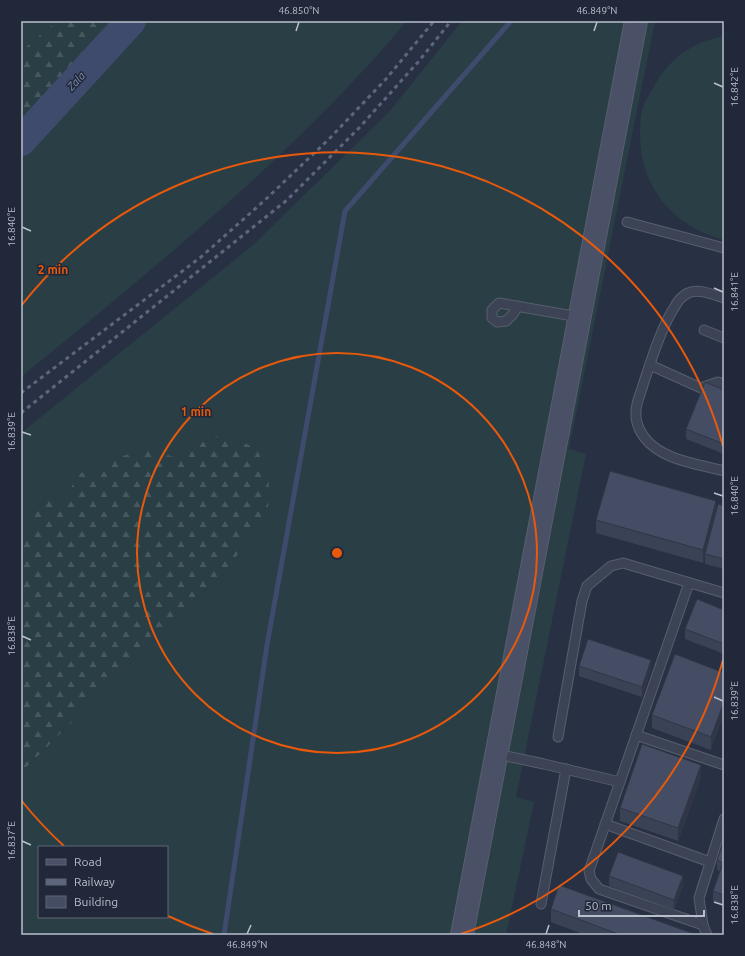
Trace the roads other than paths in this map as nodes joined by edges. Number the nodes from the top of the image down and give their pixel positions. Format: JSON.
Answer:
{"nodes":[{"id":1,"x":636,"y":21,"type":"edge"},
{"id":2,"x":627,"y":222,"type":"dead end"},
{"id":3,"x":724,"y":248,"type":"edge"},
{"id":4,"x":724,"y":298,"type":"edge"},
{"id":5,"x":518,"y":306,"type":"dead end"},
{"id":6,"x":581,"y":318,"type":"junction"},
{"id":7,"x":704,"y":330,"type":"dead end"},
{"id":8,"x":724,"y":338,"type":"edge"},
{"id":9,"x":650,"y":365,"type":"junction"},
{"id":10,"x":724,"y":384,"type":"edge"},
{"id":11,"x":724,"y":471,"type":"edge"},
{"id":12,"x":689,"y":582,"type":"junction"},
{"id":13,"x":724,"y":593,"type":"edge"},
{"id":14,"x":636,"y":735,"type":"junction"},
{"id":15,"x":558,"y":737,"type":"dead end"},
{"id":16,"x":497,"y":754,"type":"junction"},
{"id":17,"x":724,"y":765,"type":"edge"},
{"id":18,"x":566,"y":769,"type":"junction"},
{"id":19,"x":620,"y":782,"type":"junction"},
{"id":20,"x":724,"y":819,"type":"edge"},
{"id":21,"x":605,"y":824,"type":"junction"},
{"id":22,"x":710,"y":862,"type":"junction"},
{"id":23,"x":541,"y":904,"type":"dead end"},
{"id":24,"x":703,"y":925,"type":"junction"},
{"id":25,"x":462,"y":935,"type":"edge"},
{"id":26,"x":708,"y":935,"type":"edge"}],
"edges":[{"from":1,"to":6,"type":"street"},
{"from":2,"to":3,"type":"lane"},
{"from":4,"to":9,"type":"lane"},
{"from":5,"to":6,"type":"lane"},
{"from":6,"to":16,"type":"street"},
{"from":7,"to":8,"type":"lane"},
{"from":9,"to":10,"type":"lane"},
{"from":9,"to":11,"type":"lane"},
{"from":12,"to":13,"type":"lane"},
{"from":12,"to":14,"type":"lane"},
{"from":12,"to":15,"type":"lane"},
{"from":14,"to":17,"type":"lane"},
{"from":14,"to":19,"type":"lane"},
{"from":16,"to":18,"type":"lane"},
{"from":16,"to":25,"type":"street"},
{"from":18,"to":19,"type":"lane"},
{"from":18,"to":23,"type":"lane"},
{"from":19,"to":21,"type":"lane"},
{"from":20,"to":22,"type":"lane"},
{"from":21,"to":22,"type":"lane"},
{"from":21,"to":24,"type":"lane"},
{"from":22,"to":24,"type":"lane"},
{"from":24,"to":26,"type":"lane"}]}
